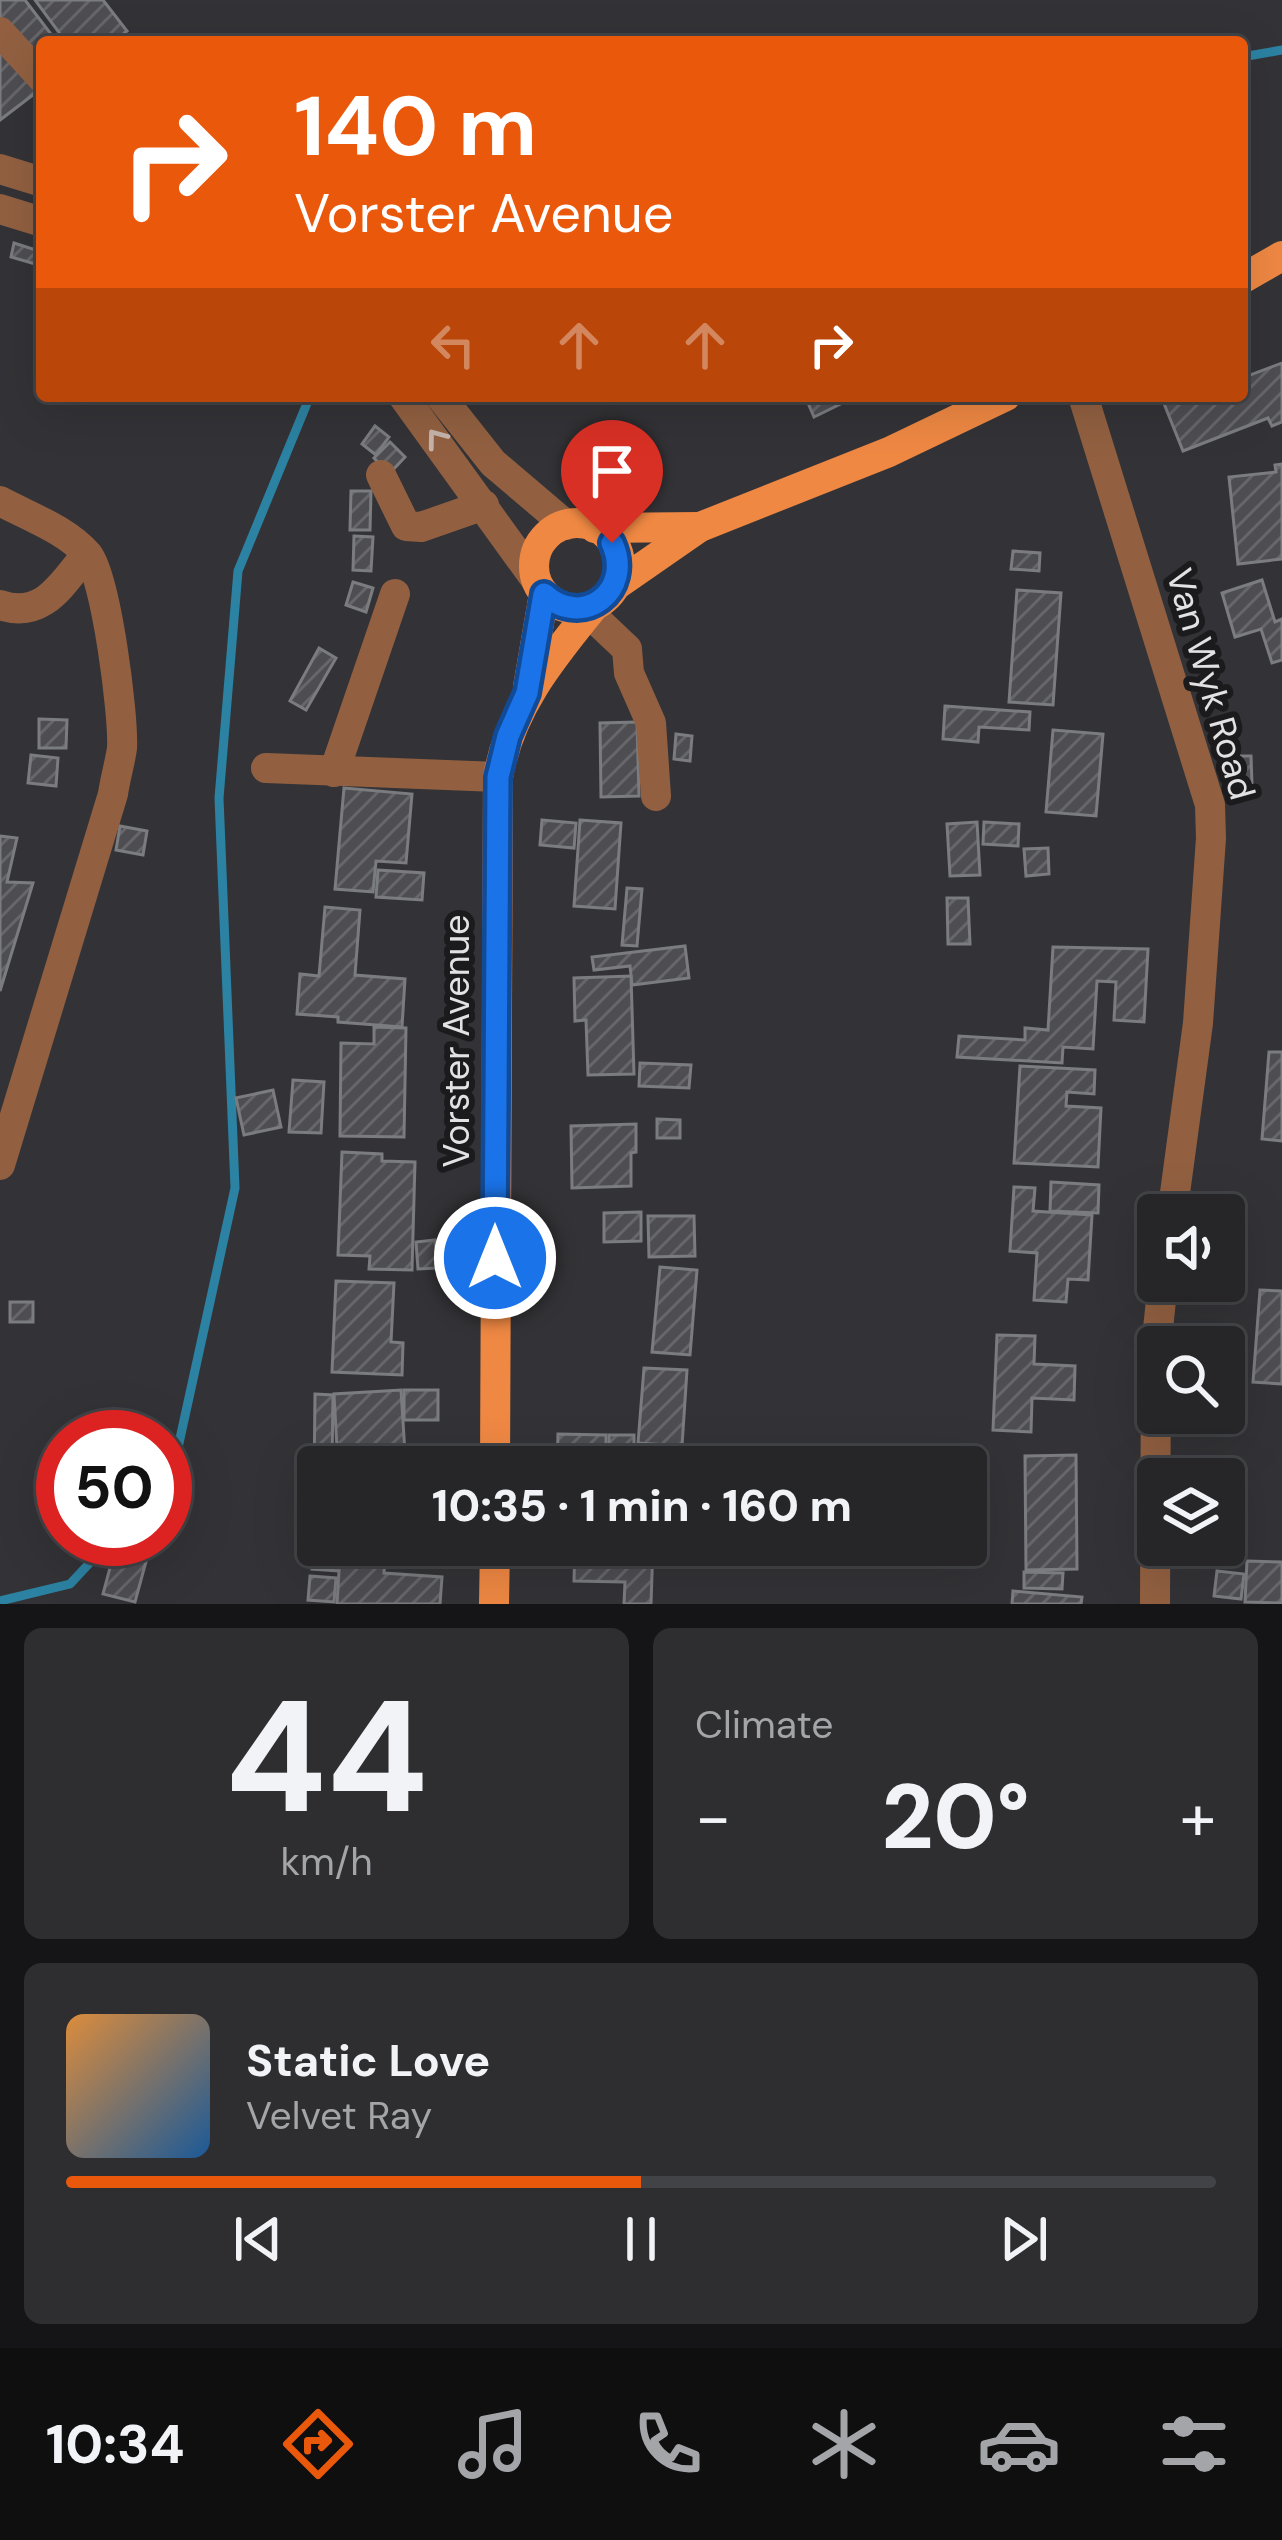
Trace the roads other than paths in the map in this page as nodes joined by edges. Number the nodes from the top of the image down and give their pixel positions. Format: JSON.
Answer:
{"nodes":[{"id":1,"x":0,"y":32,"type":"edge"},
{"id":2,"x":36,"y":71,"type":"edge"},
{"id":3,"x":0,"y":169,"type":"edge"},
{"id":4,"x":36,"y":180,"type":"edge"},
{"id":5,"x":0,"y":209,"type":"edge"},
{"id":6,"x":36,"y":220,"type":"edge"},
{"id":7,"x":1282,"y":256,"type":"edge"},
{"id":8,"x":1248,"y":276,"type":"edge"},
{"id":9,"x":407,"y":402,"type":"edge"},
{"id":10,"x":445,"y":402,"type":"edge"},
{"id":11,"x":993,"y":402,"type":"edge"},
{"id":12,"x":1085,"y":402,"type":"edge"},
{"id":13,"x":381,"y":475,"type":"dead end"},
{"id":14,"x":0,"y":501,"type":"edge"},
{"id":15,"x":484,"y":505,"type":"junction"},
{"id":16,"x":581,"y":526,"type":"junction"},
{"id":17,"x":700,"y":527,"type":"junction"},
{"id":18,"x":87,"y":554,"type":"junction"},
{"id":19,"x":540,"y":587,"type":"junction"},
{"id":20,"x":395,"y":594,"type":"dead end"},
{"id":21,"x":600,"y":601,"type":"junction"},
{"id":22,"x":0,"y":604,"type":"edge"},
{"id":23,"x":527,"y":693,"type":"junction"},
{"id":24,"x":266,"y":768,"type":"dead end"},
{"id":25,"x":334,"y":772,"type":"junction"},
{"id":26,"x":498,"y":777,"type":"junction"},
{"id":27,"x":656,"y":796,"type":"dead end"},
{"id":28,"x":0,"y":1165,"type":"edge"},
{"id":29,"x":1175,"y":1194,"type":"edge"},
{"id":30,"x":1161,"y":1302,"type":"edge"},
{"id":31,"x":495,"y":1446,"type":"edge"},
{"id":32,"x":494,"y":1566,"type":"edge"},
{"id":33,"x":494,"y":1604,"type":"edge"},
{"id":34,"x":1155,"y":1604,"type":"edge"}],
"edges":[{"from":1,"to":2,"type":"street"},
{"from":3,"to":4,"type":"street"},
{"from":5,"to":6,"type":"street"},
{"from":7,"to":8,"type":"main road"},
{"from":15,"to":9,"type":"street","one_way":true},
{"from":10,"to":16,"type":"street"},
{"from":11,"to":17,"type":"main road","name":"Vorster Avenue"},
{"from":12,"to":29,"type":"street","name":"Van Wyk Road"},
{"from":13,"to":15,"type":"street"},
{"from":14,"to":18,"type":"street"},
{"from":15,"to":19,"type":"street"},
{"from":16,"to":17,"type":"main road","name":"Vorster Avenue"},
{"from":16,"to":19,"type":"main road","name":"Vorster Avenue"},
{"from":16,"to":21,"type":"main road"},
{"from":17,"to":21,"type":"main road","name":"Vorster Avenue"},
{"from":18,"to":22,"type":"street"},
{"from":18,"to":28,"type":"street"},
{"from":19,"to":21,"type":"main road"},
{"from":19,"to":23,"type":"main road","name":"Vorster Avenue"},
{"from":20,"to":25,"type":"street"},
{"from":21,"to":23,"type":"main road","name":"Vorster Avenue"},
{"from":21,"to":27,"type":"street"},
{"from":23,"to":26,"type":"main road","name":"Vorster Avenue"},
{"from":24,"to":25,"type":"street"},
{"from":25,"to":26,"type":"street"},
{"from":26,"to":31,"type":"main road","name":"Vorster Avenue"},
{"from":30,"to":34,"type":"street"},
{"from":32,"to":33,"type":"main road"}]}
